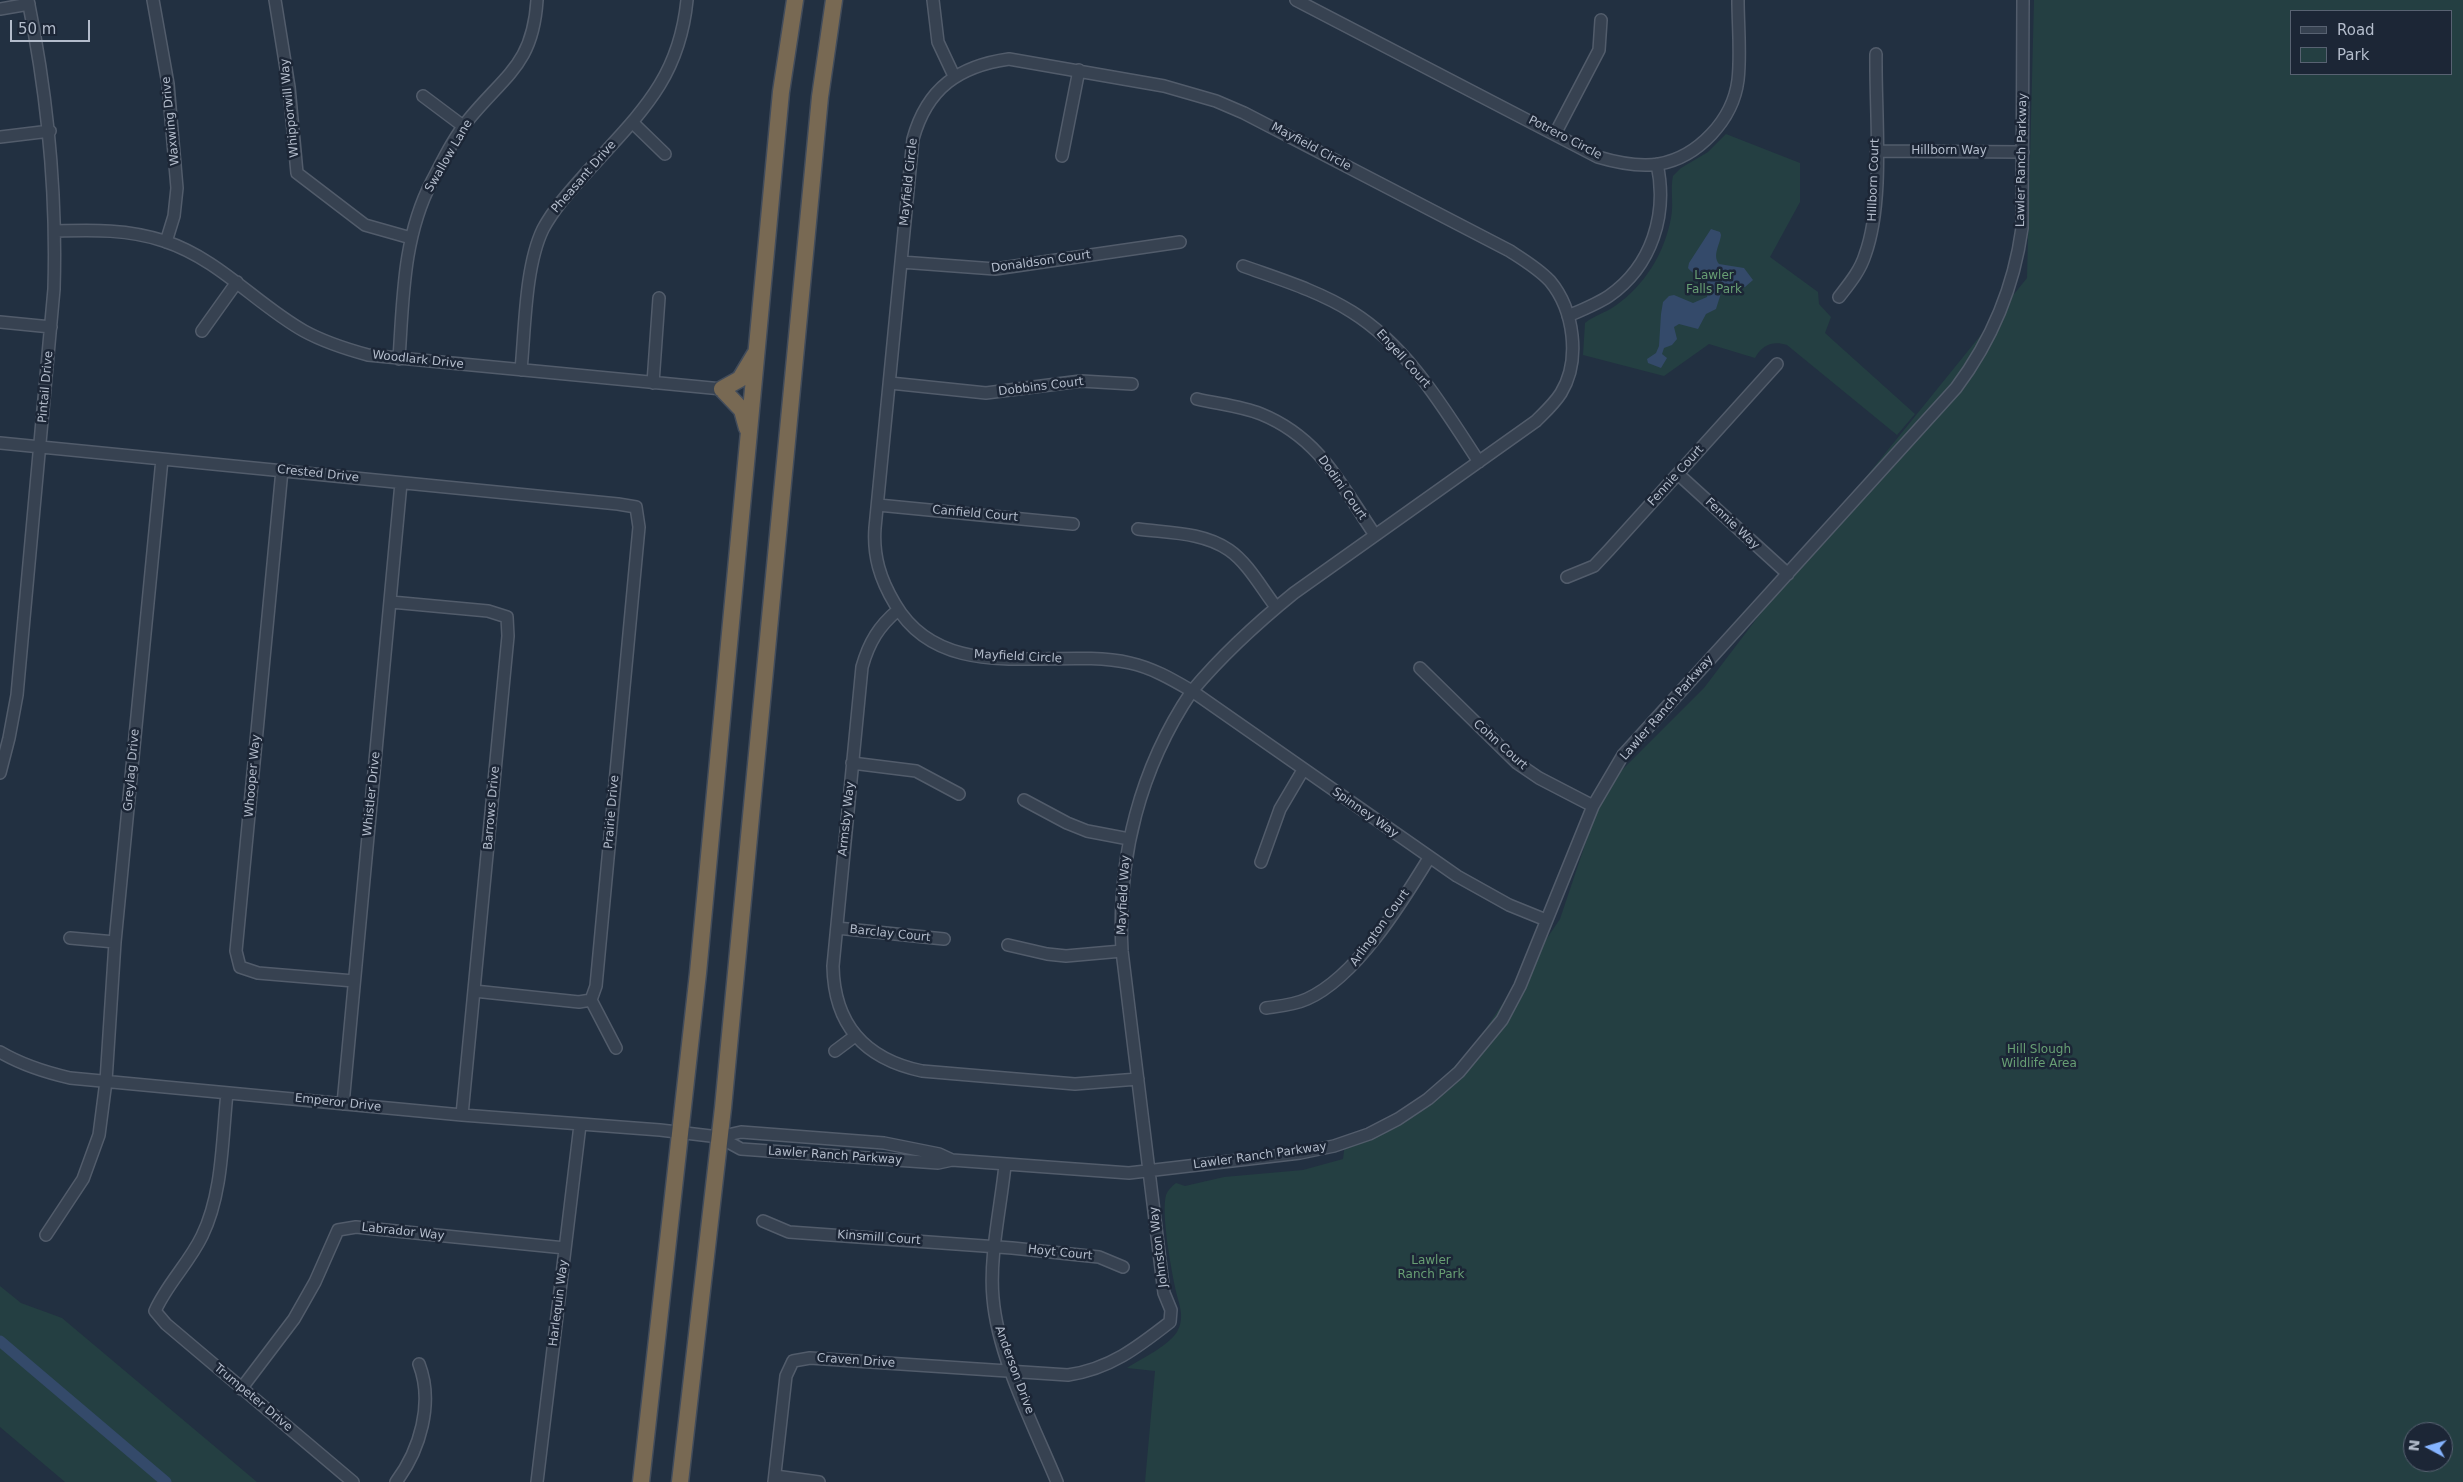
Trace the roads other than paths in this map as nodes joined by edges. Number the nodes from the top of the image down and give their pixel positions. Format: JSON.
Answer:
{"nodes":[{"id":1,"x":153,"y":0,"type":"edge"},
{"id":2,"x":276,"y":0,"type":"edge"},
{"id":3,"x":536,"y":0,"type":"edge"},
{"id":4,"x":687,"y":0,"type":"edge"},
{"id":5,"x":795,"y":0,"type":"edge"},
{"id":6,"x":834,"y":0,"type":"edge"},
{"id":7,"x":933,"y":0,"type":"edge"},
{"id":8,"x":1296,"y":0,"type":"edge"},
{"id":9,"x":1738,"y":0,"type":"edge"},
{"id":10,"x":2023,"y":0,"type":"edge"},
{"id":11,"x":28,"y":2,"type":"edge"},
{"id":12,"x":0,"y":9,"type":"edge"},
{"id":13,"x":1601,"y":20,"type":"dead end"},
{"id":14,"x":1876,"y":54,"type":"dead end"},
{"id":15,"x":1079,"y":70,"type":"junction"},
{"id":16,"x":954,"y":76,"type":"junction"},
{"id":17,"x":423,"y":96,"type":"dead end"},
{"id":18,"x":632,"y":122,"type":"junction"},
{"id":19,"x":463,"y":126,"type":"junction"},
{"id":20,"x":50,"y":131,"type":"junction"},
{"id":21,"x":1555,"y":134,"type":"junction"},
{"id":22,"x":0,"y":136,"type":"edge"},
{"id":23,"x":1876,"y":151,"type":"junction"},
{"id":24,"x":2023,"y":152,"type":"junction"},
{"id":25,"x":665,"y":154,"type":"dead end"},
{"id":26,"x":1062,"y":156,"type":"dead end"},
{"id":27,"x":1657,"y":164,"type":"junction"},
{"id":28,"x":56,"y":231,"type":"junction"},
{"id":29,"x":411,"y":238,"type":"junction"},
{"id":30,"x":166,"y":242,"type":"junction"},
{"id":31,"x":1180,"y":242,"type":"dead end"},
{"id":32,"x":901,"y":262,"type":"junction"},
{"id":33,"x":1243,"y":266,"type":"dead end"},
{"id":34,"x":237,"y":282,"type":"junction"},
{"id":35,"x":1839,"y":297,"type":"dead end"},
{"id":36,"x":659,"y":298,"type":"dead end"},
{"id":37,"x":1568,"y":316,"type":"junction"},
{"id":38,"x":0,"y":322,"type":"edge"},
{"id":39,"x":51,"y":327,"type":"junction"},
{"id":40,"x":202,"y":331,"type":"dead end"},
{"id":41,"x":757,"y":351,"type":"junction"},
{"id":42,"x":398,"y":360,"type":"junction"},
{"id":43,"x":1777,"y":364,"type":"dead end"},
{"id":44,"x":521,"y":370,"type":"junction"},
{"id":45,"x":653,"y":383,"type":"junction"},
{"id":46,"x":890,"y":383,"type":"junction"},
{"id":47,"x":1132,"y":384,"type":"dead end"},
{"id":48,"x":722,"y":389,"type":"junction"},
{"id":49,"x":1197,"y":399,"type":"dead end"},
{"id":50,"x":749,"y":437,"type":"junction"},
{"id":51,"x":0,"y":443,"type":"edge"},
{"id":52,"x":40,"y":447,"type":"junction"},
{"id":53,"x":162,"y":459,"type":"junction"},
{"id":54,"x":1479,"y":462,"type":"junction"},
{"id":55,"x":282,"y":470,"type":"junction"},
{"id":56,"x":1678,"y":474,"type":"junction"},
{"id":57,"x":402,"y":484,"type":"junction"},
{"id":58,"x":878,"y":505,"type":"junction"},
{"id":59,"x":636,"y":508,"type":"joint"},
{"id":60,"x":1073,"y":524,"type":"dead end"},
{"id":61,"x":1138,"y":529,"type":"dead end"},
{"id":62,"x":1375,"y":535,"type":"junction"},
{"id":63,"x":1788,"y":574,"type":"junction"},
{"id":64,"x":1567,"y":576,"type":"dead end"},
{"id":65,"x":391,"y":602,"type":"junction"},
{"id":66,"x":1276,"y":607,"type":"junction"},
{"id":67,"x":898,"y":610,"type":"junction"},
{"id":68,"x":1420,"y":668,"type":"dead end"},
{"id":69,"x":1192,"y":691,"type":"junction"},
{"id":70,"x":5,"y":738,"type":"edge"},
{"id":71,"x":852,"y":763,"type":"junction"},
{"id":72,"x":1303,"y":770,"type":"junction"},
{"id":73,"x":0,"y":773,"type":"edge"},
{"id":74,"x":959,"y":794,"type":"dead end"},
{"id":75,"x":1024,"y":800,"type":"dead end"},
{"id":76,"x":1593,"y":806,"type":"junction"},
{"id":77,"x":1129,"y":839,"type":"junction"},
{"id":78,"x":1429,"y":858,"type":"junction"},
{"id":79,"x":1261,"y":862,"type":"dead end"},
{"id":80,"x":1546,"y":920,"type":"junction"},
{"id":81,"x":837,"y":928,"type":"junction"},
{"id":82,"x":70,"y":938,"type":"dead end"},
{"id":83,"x":944,"y":939,"type":"dead end"},
{"id":84,"x":115,"y":942,"type":"junction"},
{"id":85,"x":1008,"y":945,"type":"dead end"},
{"id":86,"x":1122,"y":951,"type":"junction"},
{"id":87,"x":354,"y":981,"type":"junction"},
{"id":88,"x":474,"y":991,"type":"junction"},
{"id":89,"x":591,"y":1000,"type":"junction"},
{"id":90,"x":1266,"y":1008,"type":"dead end"},
{"id":91,"x":855,"y":1036,"type":"junction"},
{"id":92,"x":616,"y":1048,"type":"dead end"},
{"id":93,"x":835,"y":1051,"type":"dead end"},
{"id":94,"x":0,"y":1052,"type":"edge"},
{"id":95,"x":1138,"y":1079,"type":"junction"},
{"id":96,"x":106,"y":1081,"type":"junction"},
{"id":97,"x":227,"y":1093,"type":"junction"},
{"id":98,"x":343,"y":1104,"type":"junction"},
{"id":99,"x":462,"y":1115,"type":"junction"},
{"id":100,"x":580,"y":1125,"type":"junction"},
{"id":101,"x":681,"y":1132,"type":"junction"},
{"id":102,"x":719,"y":1138,"type":"junction"},
{"id":103,"x":952,"y":1160,"type":"junction"},
{"id":104,"x":1005,"y":1165,"type":"junction"},
{"id":105,"x":1150,"y":1171,"type":"junction"},
{"id":106,"x":763,"y":1221,"type":"dead end"},
{"id":107,"x":46,"y":1235,"type":"dead end"},
{"id":108,"x":996,"y":1246,"type":"junction"},
{"id":109,"x":565,"y":1248,"type":"junction"},
{"id":110,"x":1123,"y":1267,"type":"dead end"},
{"id":111,"x":419,"y":1364,"type":"dead end"},
{"id":112,"x":1012,"y":1371,"type":"junction"},
{"id":113,"x":241,"y":1389,"type":"junction"},
{"id":114,"x":774,"y":1479,"type":"edge"},
{"id":115,"x":353,"y":1482,"type":"edge"},
{"id":116,"x":396,"y":1482,"type":"edge"},
{"id":117,"x":538,"y":1482,"type":"edge"},
{"id":118,"x":641,"y":1482,"type":"edge"},
{"id":119,"x":680,"y":1482,"type":"edge"},
{"id":120,"x":819,"y":1482,"type":"edge"},
{"id":121,"x":1057,"y":1482,"type":"edge"}],
"edges":[{"from":1,"to":30,"type":"street","name":"Waxwing Drive"},
{"from":2,"to":29,"type":"street","name":"Whipporwill Way"},
{"from":3,"to":19,"type":"street","name":"Swallow Lane"},
{"from":4,"to":18,"type":"street","name":"Pheasant Drive"},
{"from":5,"to":41,"type":"highway"},
{"from":6,"to":102,"type":"highway"},
{"from":7,"to":16,"type":"street"},
{"from":8,"to":21,"type":"street","name":"Potrero Circle"},
{"from":9,"to":27,"type":"street","name":"Potrero Circle"},
{"from":10,"to":24,"type":"street","name":"Lawler Ranch Parkway"},
{"from":11,"to":12,"type":"street"},
{"from":11,"to":20,"type":"street","name":"Pintail Drive"},
{"from":13,"to":21,"type":"street"},
{"from":14,"to":23,"type":"street","name":"Hillborn Court"},
{"from":15,"to":16,"type":"street","name":"Mayfield Circle"},
{"from":15,"to":26,"type":"street"},
{"from":15,"to":37,"type":"street","name":"Mayfield Circle"},
{"from":16,"to":32,"type":"street","name":"Mayfield Circle"},
{"from":17,"to":19,"type":"street"},
{"from":18,"to":25,"type":"street"},
{"from":18,"to":44,"type":"street","name":"Pheasant Drive"},
{"from":19,"to":29,"type":"street","name":"Swallow Lane"},
{"from":20,"to":22,"type":"street"},
{"from":20,"to":28,"type":"street","name":"Pintail Drive"},
{"from":21,"to":27,"type":"street","name":"Potrero Circle"},
{"from":23,"to":24,"type":"street","name":"Hillborn Way"},
{"from":23,"to":35,"type":"street","name":"Hillborn Court"},
{"from":24,"to":63,"type":"street","name":"Lawler Ranch Parkway"},
{"from":27,"to":37,"type":"street"},
{"from":28,"to":30,"type":"street","name":"Woodlark Drive"},
{"from":28,"to":39,"type":"street","name":"Pintail Drive"},
{"from":29,"to":42,"type":"street","name":"Swallow Lane"},
{"from":30,"to":34,"type":"street","name":"Woodlark Drive"},
{"from":31,"to":32,"type":"street","name":"Donaldson Court"},
{"from":32,"to":46,"type":"street","name":"Mayfield Circle"},
{"from":33,"to":54,"type":"street","name":"Engell Court"},
{"from":34,"to":40,"type":"street"},
{"from":34,"to":42,"type":"street","name":"Woodlark Drive"},
{"from":36,"to":45,"type":"street"},
{"from":37,"to":54,"type":"street","name":"Mayfield Circle"},
{"from":38,"to":39,"type":"street"},
{"from":39,"to":52,"type":"street","name":"Pintail Drive"},
{"from":41,"to":48,"type":"highway"},
{"from":41,"to":50,"type":"highway"},
{"from":42,"to":44,"type":"street","name":"Woodlark Drive"},
{"from":43,"to":56,"type":"street","name":"Fennie Court"},
{"from":44,"to":45,"type":"street","name":"Woodlark Drive"},
{"from":45,"to":48,"type":"street","name":"Woodlark Drive"},
{"from":46,"to":47,"type":"street","name":"Dobbins Court"},
{"from":46,"to":58,"type":"street","name":"Mayfield Circle"},
{"from":48,"to":50,"type":"highway"},
{"from":49,"to":62,"type":"street","name":"Dodini Court"},
{"from":50,"to":101,"type":"highway"},
{"from":51,"to":52,"type":"street","name":"Crested Drive"},
{"from":52,"to":53,"type":"street","name":"Crested Drive"},
{"from":52,"to":70,"type":"street","name":"Pintail Drive"},
{"from":53,"to":55,"type":"street","name":"Crested Drive"},
{"from":53,"to":84,"type":"street","name":"Greylag Drive"},
{"from":54,"to":62,"type":"street","name":"Mayfield Circle"},
{"from":55,"to":57,"type":"street","name":"Crested Drive"},
{"from":55,"to":87,"type":"street","name":"Whooper Way"},
{"from":56,"to":63,"type":"street","name":"Fennie Way"},
{"from":56,"to":64,"type":"street","name":"Fennie Court"},
{"from":57,"to":59,"type":"street","name":"Crested Drive"},
{"from":57,"to":65,"type":"street","name":"Whistler Drive"},
{"from":58,"to":60,"type":"street","name":"Canfield Court"},
{"from":58,"to":67,"type":"street","name":"Mayfield Circle"},
{"from":59,"to":89,"type":"street","name":"Prairie Drive"},
{"from":61,"to":66,"type":"street"},
{"from":62,"to":66,"type":"street","name":"Mayfield Circle"},
{"from":63,"to":76,"type":"street","name":"Lawler Ranch Parkway"},
{"from":65,"to":87,"type":"street","name":"Whistler Drive"},
{"from":65,"to":88,"type":"street","name":"Barrows Drive"},
{"from":66,"to":69,"type":"street","name":"Mayfield Circle"},
{"from":67,"to":69,"type":"street","name":"Mayfield Circle"},
{"from":67,"to":71,"type":"street","name":"Armsby Way"},
{"from":68,"to":76,"type":"street","name":"Cohn Court"},
{"from":69,"to":72,"type":"street","name":"Spinney Way"},
{"from":69,"to":77,"type":"street","name":"Mayfield Way"},
{"from":70,"to":73,"type":"street","name":"Pintail Drive"},
{"from":71,"to":74,"type":"street"},
{"from":71,"to":81,"type":"street","name":"Armsby Way"},
{"from":72,"to":78,"type":"street","name":"Spinney Way"},
{"from":72,"to":79,"type":"street"},
{"from":75,"to":77,"type":"street"},
{"from":76,"to":80,"type":"street","name":"Lawler Ranch Parkway"},
{"from":77,"to":86,"type":"street","name":"Mayfield Way"},
{"from":78,"to":80,"type":"street","name":"Spinney Way"},
{"from":78,"to":90,"type":"street","name":"Arlington Court"},
{"from":80,"to":105,"type":"street","name":"Lawler Ranch Parkway"},
{"from":81,"to":83,"type":"street","name":"Barclay Court"},
{"from":81,"to":91,"type":"street","name":"Armsby Way"},
{"from":82,"to":84,"type":"street"},
{"from":84,"to":96,"type":"street","name":"Greylag Drive"},
{"from":85,"to":86,"type":"street"},
{"from":86,"to":95,"type":"street","name":"Mayfield Way"},
{"from":87,"to":98,"type":"street","name":"Whistler Drive"},
{"from":88,"to":89,"type":"street"},
{"from":88,"to":99,"type":"street","name":"Barrows Drive"},
{"from":89,"to":92,"type":"street"},
{"from":91,"to":93,"type":"street"},
{"from":91,"to":95,"type":"street","name":"Armsby Way"},
{"from":94,"to":96,"type":"street","name":"Emperor Drive"},
{"from":95,"to":105,"type":"street","name":"Mayfield Way"},
{"from":96,"to":97,"type":"street","name":"Emperor Drive"},
{"from":96,"to":107,"type":"street","name":"Greylag Drive"},
{"from":97,"to":98,"type":"street","name":"Emperor Drive"},
{"from":97,"to":113,"type":"street","name":"Trumpeter Drive"},
{"from":98,"to":99,"type":"street","name":"Emperor Drive"},
{"from":99,"to":100,"type":"street","name":"Emperor Drive"},
{"from":100,"to":101,"type":"street","name":"Emperor Drive"},
{"from":100,"to":109,"type":"street","name":"Harlequin Way"},
{"from":101,"to":102,"type":"street","name":"Lawler Ranch Parkway"},
{"from":101,"to":118,"type":"highway"},
{"from":102,"to":103,"type":"street","name":"Lawler Ranch Parkway"},
{"from":102,"to":103,"type":"street","name":"Lawler Ranch Parkway"},
{"from":102,"to":119,"type":"highway"},
{"from":103,"to":104,"type":"street","name":"Lawler Ranch Parkway"},
{"from":104,"to":105,"type":"street","name":"Lawler Ranch Parkway"},
{"from":104,"to":108,"type":"street","name":"Anderson Drive"},
{"from":105,"to":112,"type":"street","name":"Johnston Way"},
{"from":106,"to":108,"type":"street","name":"Kinsmill Court"},
{"from":108,"to":110,"type":"street","name":"Hoyt Court"},
{"from":108,"to":112,"type":"street","name":"Anderson Drive"},
{"from":109,"to":113,"type":"street","name":"Labrador Way"},
{"from":109,"to":117,"type":"street","name":"Harlequin Way"},
{"from":111,"to":116,"type":"street"},
{"from":112,"to":114,"type":"street","name":"Craven Drive"},
{"from":112,"to":121,"type":"street","name":"Anderson Drive"},
{"from":113,"to":115,"type":"street","name":"Trumpeter Drive"},
{"from":114,"to":120,"type":"street"}]}
